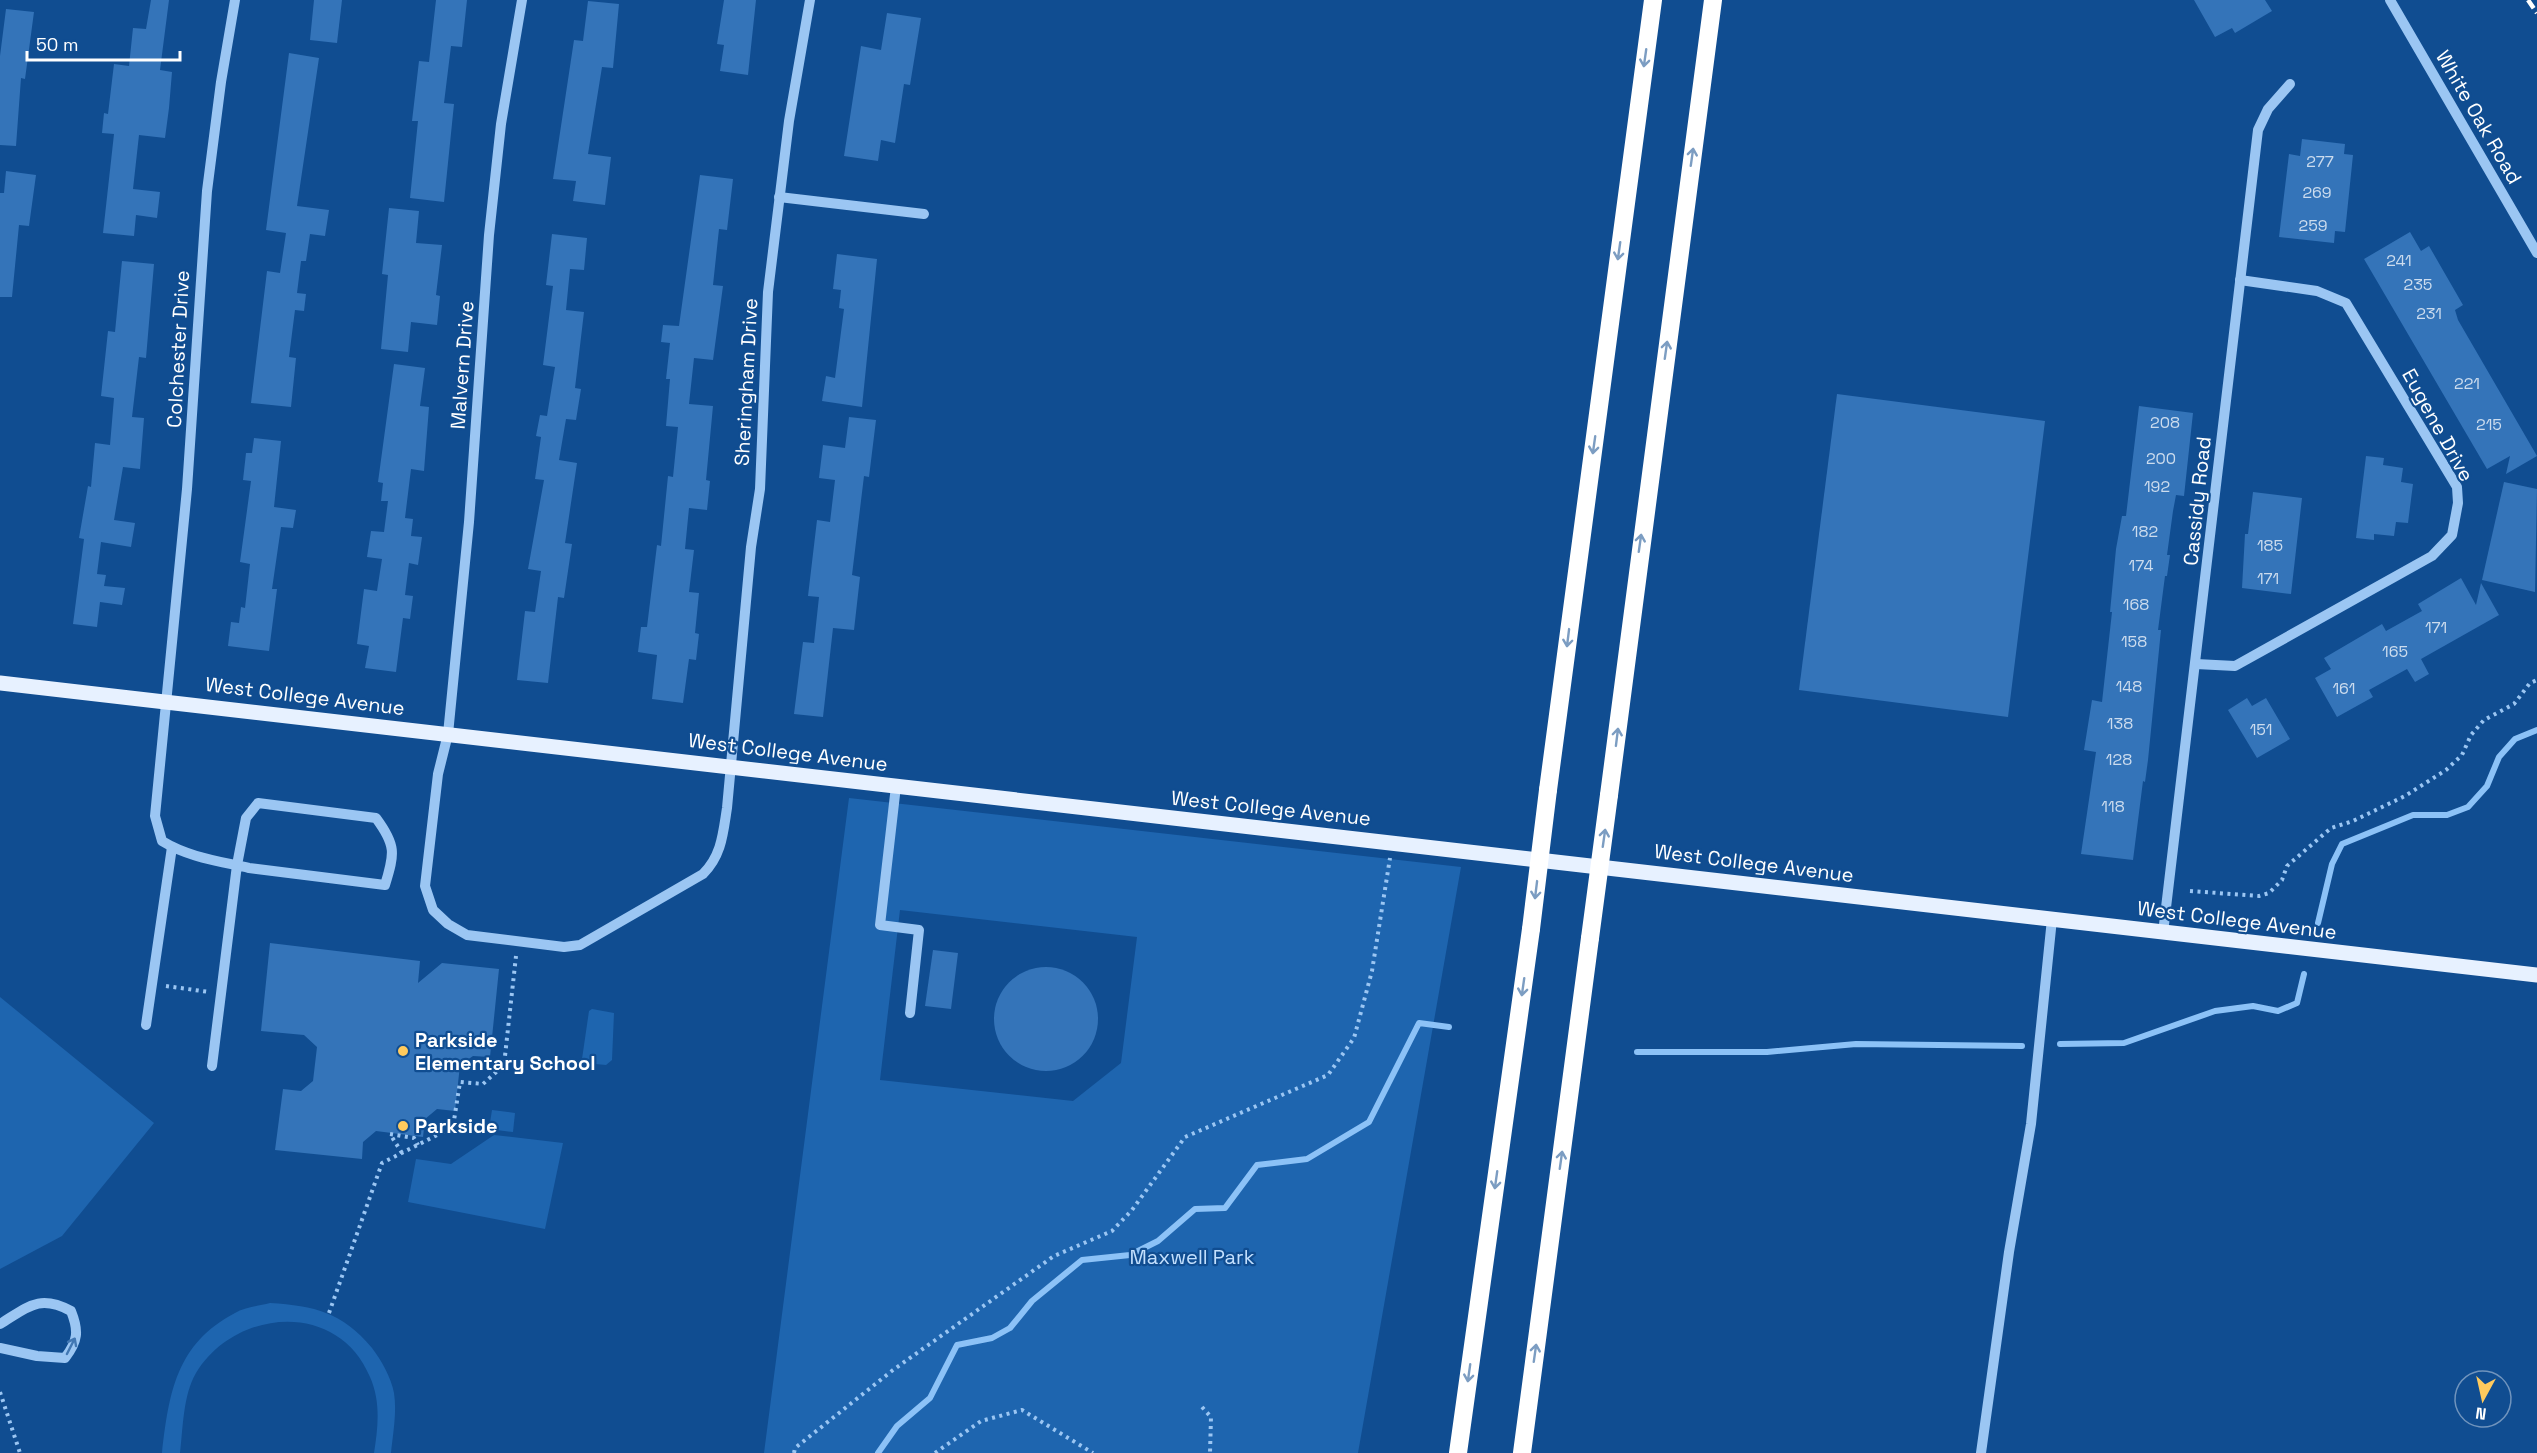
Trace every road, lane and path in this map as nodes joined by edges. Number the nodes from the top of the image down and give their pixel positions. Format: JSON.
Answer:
{"nodes":[{"id":1,"x":235,"y":0,"type":"edge"},
{"id":2,"x":522,"y":0,"type":"edge"},
{"id":3,"x":810,"y":0,"type":"edge"},
{"id":4,"x":1653,"y":0,"type":"edge"},
{"id":5,"x":1713,"y":0,"type":"edge"},
{"id":6,"x":2390,"y":0,"type":"edge"},
{"id":7,"x":2290,"y":84,"type":"dead end"},
{"id":8,"x":779,"y":197,"type":"junction"},
{"id":9,"x":924,"y":214,"type":"dead end"},
{"id":10,"x":2537,"y":253,"type":"edge"},
{"id":11,"x":2240,"y":280,"type":"junction"},
{"id":12,"x":2196,"y":664,"type":"junction"},
{"id":13,"x":2537,"y":680,"type":"edge"},
{"id":14,"x":0,"y":683,"type":"edge"},
{"id":15,"x":166,"y":701,"type":"junction"},
{"id":16,"x":448,"y":734,"type":"junction"},
{"id":17,"x":731,"y":767,"type":"junction"},
{"id":18,"x":896,"y":786,"type":"junction"},
{"id":19,"x":1392,"y":842,"type":"junction"},
{"id":20,"x":172,"y":847,"type":"junction"},
{"id":21,"x":237,"y":865,"type":"junction"},
{"id":22,"x":2190,"y":891,"type":"dead end"},
{"id":23,"x":2052,"y":919,"type":"junction"},
{"id":24,"x":2163,"y":933,"type":"junction"},
{"id":25,"x":518,"y":941,"type":"junction"},
{"id":26,"x":2537,"y":975,"type":"edge"},
{"id":27,"x":180,"y":988,"type":"dead end"},
{"id":28,"x":208,"y":992,"type":"dead end"},
{"id":29,"x":910,"y":1013,"type":"dead end"},
{"id":30,"x":146,"y":1025,"type":"dead end"},
{"id":31,"x":212,"y":1066,"type":"dead end"},
{"id":32,"x":418,"y":1145,"type":"junction"},
{"id":33,"x":402,"y":1153,"type":"junction"},
{"id":34,"x":329,"y":1313,"type":"dead end"},
{"id":35,"x":0,"y":1324,"type":"edge"},
{"id":36,"x":0,"y":1348,"type":"edge"},
{"id":37,"x":0,"y":1392,"type":"edge"},
{"id":38,"x":1202,"y":1407,"type":"dead end"},
{"id":39,"x":20,"y":1453,"type":"edge"},
{"id":40,"x":794,"y":1453,"type":"edge"},
{"id":41,"x":935,"y":1453,"type":"edge"},
{"id":42,"x":1093,"y":1453,"type":"edge"},
{"id":43,"x":1210,"y":1453,"type":"edge"},
{"id":44,"x":1458,"y":1453,"type":"edge"},
{"id":45,"x":1522,"y":1453,"type":"edge"},
{"id":46,"x":1981,"y":1453,"type":"edge"}],
"edges":[{"from":1,"to":15,"type":"street","name":"Colchester Drive"},
{"from":2,"to":16,"type":"street","name":"Malvern Drive"},
{"from":3,"to":8,"type":"street","name":"Sheringham Drive"},
{"from":4,"to":44,"type":"highway","one_way":true,"bridge":true},
{"from":45,"to":5,"type":"highway","one_way":true,"bridge":true},
{"from":6,"to":10,"type":"street","name":"White Oak Road"},
{"from":7,"to":11,"type":"street","name":"Cassidy Road"},
{"from":8,"to":9,"type":"street"},
{"from":8,"to":17,"type":"street","name":"Sheringham Drive"},
{"from":11,"to":12,"type":"street","name":"Cassidy Road"},
{"from":11,"to":12,"type":"street","name":"Eugene Drive"},
{"from":12,"to":24,"type":"street","name":"Cassidy Road"},
{"from":13,"to":22,"type":"path"},
{"from":14,"to":15,"type":"main road","name":"West College Avenue"},
{"from":15,"to":16,"type":"main road","name":"West College Avenue"},
{"from":15,"to":20,"type":"street","name":"Colchester Drive"},
{"from":16,"to":17,"type":"main road","name":"West College Avenue"},
{"from":16,"to":25,"type":"street","name":"Malvern Drive"},
{"from":17,"to":18,"type":"main road","name":"West College Avenue"},
{"from":17,"to":25,"type":"street","name":"Sheringham Drive"},
{"from":18,"to":19,"type":"main road","name":"West College Avenue"},
{"from":18,"to":29,"type":"street"},
{"from":19,"to":23,"type":"main road","name":"West College Avenue"},
{"from":19,"to":40,"type":"path"},
{"from":20,"to":21,"type":"street"},
{"from":20,"to":30,"type":"street"},
{"from":21,"to":21,"type":"street"},
{"from":21,"to":31,"type":"street"},
{"from":23,"to":24,"type":"main road","name":"West College Avenue"},
{"from":23,"to":46,"type":"street"},
{"from":24,"to":26,"type":"main road","name":"West College Avenue"},
{"from":25,"to":32,"type":"path"},
{"from":27,"to":28,"type":"path"},
{"from":32,"to":33,"type":"path"},
{"from":32,"to":33,"type":"path"},
{"from":33,"to":34,"type":"path"},
{"from":36,"to":35,"type":"street","one_way":true},
{"from":37,"to":39,"type":"path"},
{"from":38,"to":43,"type":"path"},
{"from":41,"to":42,"type":"path"}]}
